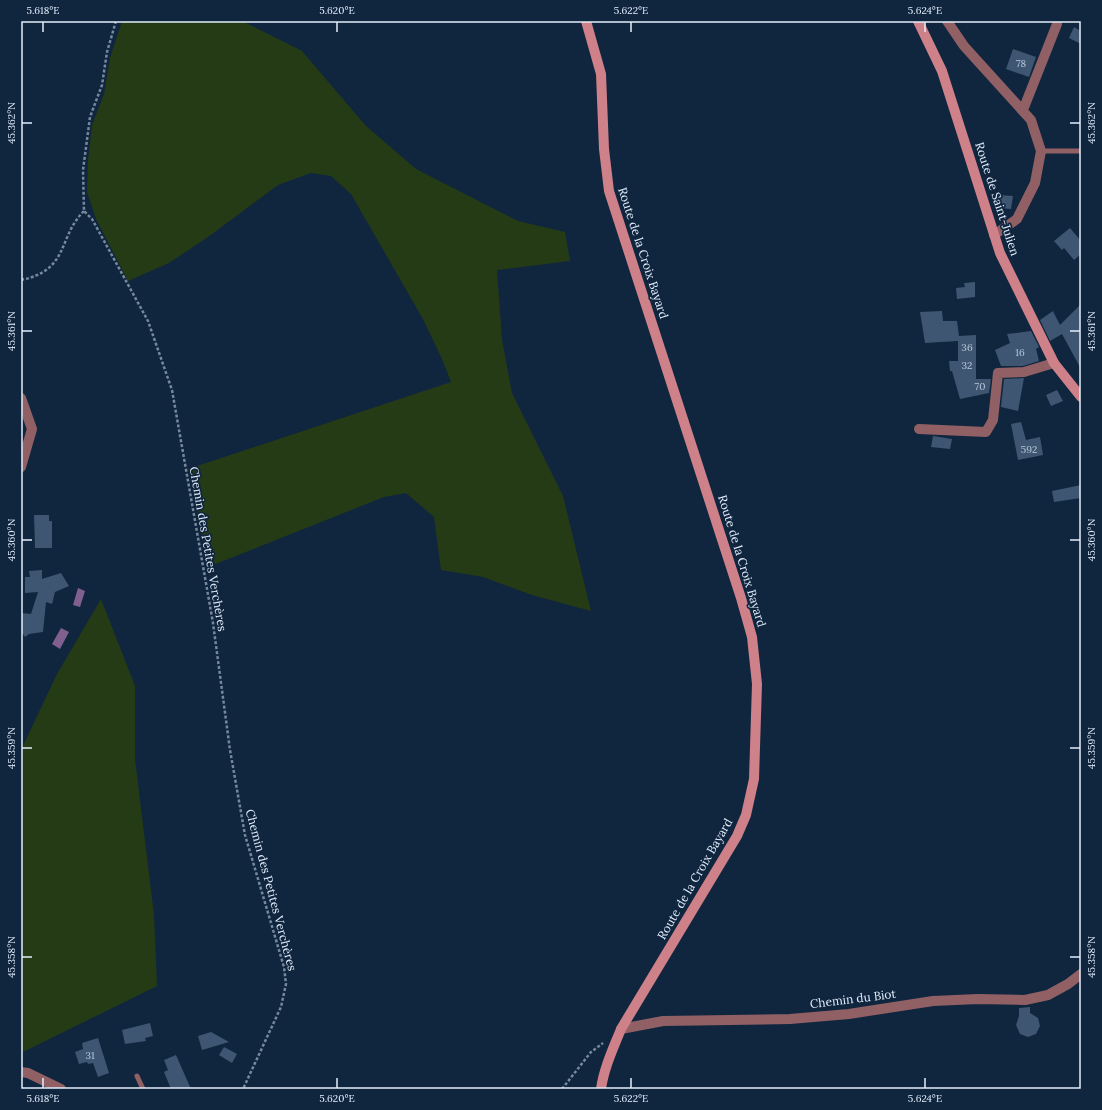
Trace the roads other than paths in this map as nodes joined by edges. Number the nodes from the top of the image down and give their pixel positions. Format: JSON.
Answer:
{"nodes":[{"id":1,"x":586,"y":21,"type":"edge"},
{"id":2,"x":918,"y":21,"type":"edge"},
{"id":3,"x":947,"y":21,"type":"edge"},
{"id":4,"x":1057,"y":24,"type":"dead end"},
{"id":5,"x":1023,"y":110,"type":"junction"},
{"id":6,"x":1041,"y":151,"type":"junction"},
{"id":7,"x":1081,"y":151,"type":"edge"},
{"id":8,"x":994,"y":235,"type":"junction"},
{"id":9,"x":1054,"y":363,"type":"junction"},
{"id":10,"x":1081,"y":397,"type":"edge"},
{"id":11,"x":21,"y":398,"type":"edge"},
{"id":12,"x":919,"y":429,"type":"dead end"},
{"id":13,"x":21,"y":466,"type":"edge"},
{"id":14,"x":1081,"y":974,"type":"edge"},
{"id":15,"x":622,"y":1029,"type":"junction"},
{"id":16,"x":21,"y":1072,"type":"edge"},
{"id":17,"x":137,"y":1076,"type":"dead end"},
{"id":18,"x":61,"y":1089,"type":"edge"},
{"id":19,"x":143,"y":1089,"type":"edge"},
{"id":20,"x":602,"y":1089,"type":"edge"}],
"edges":[{"from":1,"to":15,"type":"main road","name":"Route de la Croix Bayard"},
{"from":2,"to":8,"type":"main road","name":"Route de Saint-Julien"},
{"from":3,"to":5,"type":"street"},
{"from":4,"to":5,"type":"street"},
{"from":5,"to":6,"type":"street"},
{"from":6,"to":7,"type":"lane"},
{"from":6,"to":8,"type":"street"},
{"from":8,"to":9,"type":"main road","name":"Route de Saint-Julien"},
{"from":9,"to":10,"type":"main road","name":"Route de Saint-Julien"},
{"from":9,"to":12,"type":"street"},
{"from":11,"to":13,"type":"street"},
{"from":14,"to":15,"type":"street","name":"Chemin du Biot"},
{"from":15,"to":20,"type":"main road","name":"Route de la Croix Bayard"},
{"from":16,"to":18,"type":"street"},
{"from":17,"to":19,"type":"lane"}]}
